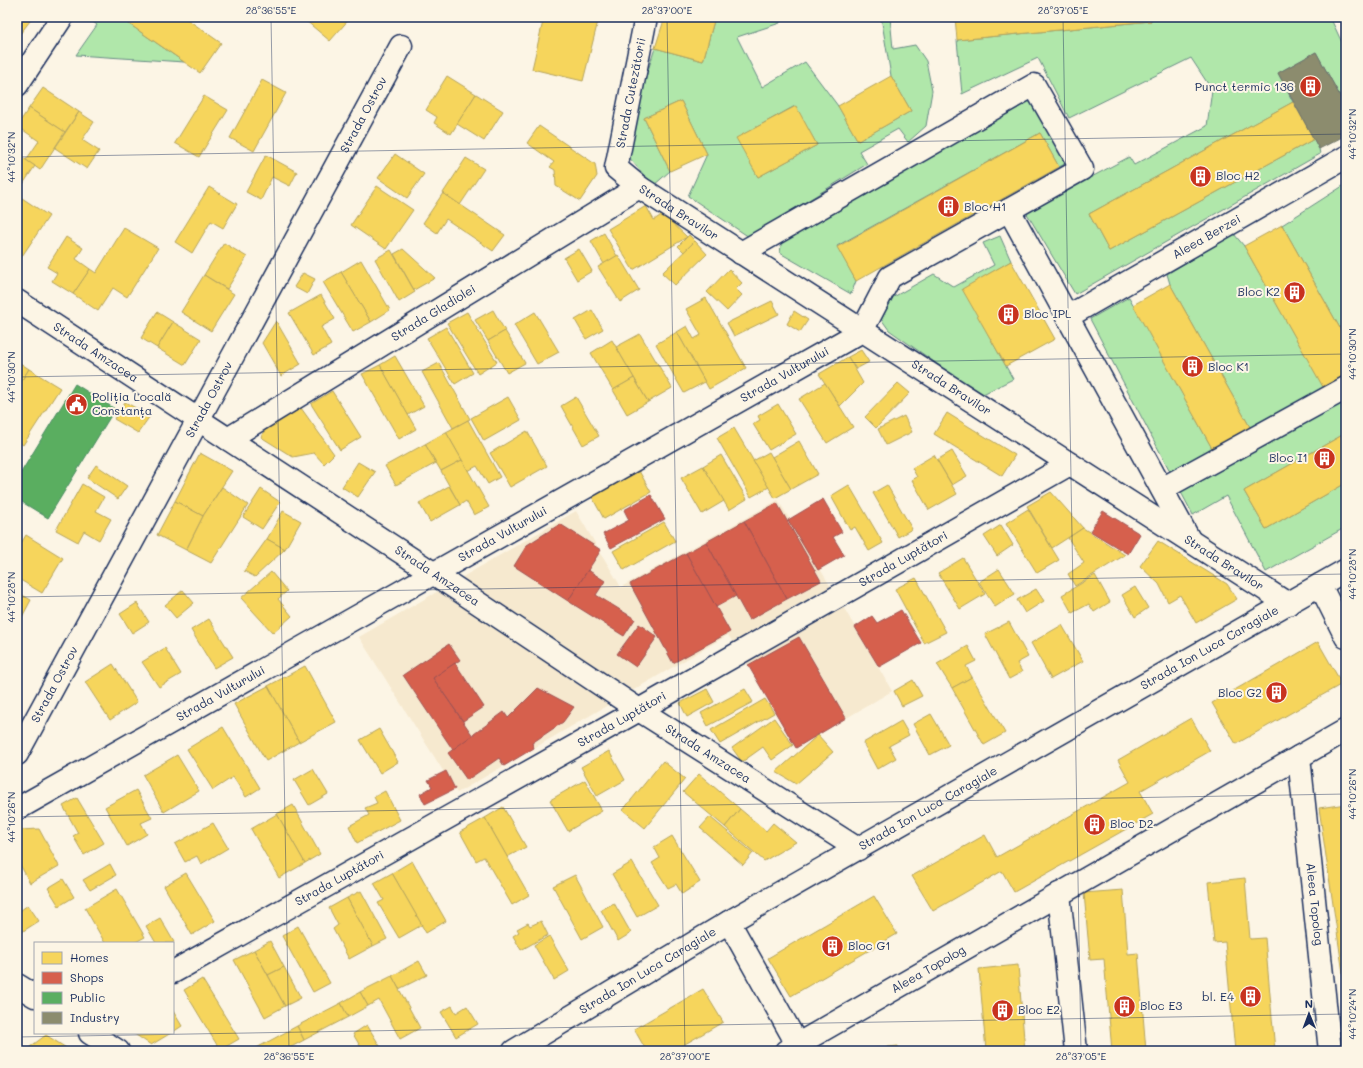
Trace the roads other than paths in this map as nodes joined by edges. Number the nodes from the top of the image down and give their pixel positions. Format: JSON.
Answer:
{"nodes":[{"id":1,"x":62,"y":17,"type":"edge"},
{"id":2,"x":646,"y":17,"type":"edge"},
{"id":3,"x":402,"y":46,"type":"dead end"},
{"id":4,"x":17,"y":85,"type":"edge"},
{"id":5,"x":1346,"y":157,"type":"edge"},
{"id":6,"x":616,"y":168,"type":"joint"},
{"id":7,"x":639,"y":187,"type":"junction"},
{"id":8,"x":1009,"y":210,"type":"junction"},
{"id":9,"x":741,"y":253,"type":"junction"},
{"id":10,"x":17,"y":301,"type":"edge"},
{"id":11,"x":1067,"y":317,"type":"junction"},
{"id":12,"x":862,"y":330,"type":"junction"},
{"id":13,"x":1346,"y":388,"type":"edge"},
{"id":14,"x":199,"y":420,"type":"junction"},
{"id":15,"x":228,"y":439,"type":"junction"},
{"id":16,"x":1070,"y":464,"type":"junction"},
{"id":17,"x":1162,"y":489,"type":"junction"},
{"id":18,"x":1190,"y":541,"type":"junction"},
{"id":19,"x":1346,"y":570,"type":"edge"},
{"id":20,"x":434,"y":573,"type":"junction"},
{"id":21,"x":1320,"y":585,"type":"junction"},
{"id":22,"x":1288,"y":604,"type":"junction"},
{"id":23,"x":1346,"y":637,"type":"edge"},
{"id":24,"x":639,"y":710,"type":"junction"},
{"id":25,"x":1346,"y":730,"type":"edge"},
{"id":26,"x":17,"y":754,"type":"edge"},
{"id":27,"x":1299,"y":757,"type":"junction"},
{"id":28,"x":17,"y":809,"type":"edge"},
{"id":29,"x":858,"y":849,"type":"junction"},
{"id":30,"x":1059,"y":894,"type":"junction"},
{"id":31,"x":729,"y":922,"type":"junction"},
{"id":32,"x":174,"y":971,"type":"edge"},
{"id":33,"x":17,"y":984,"type":"edge"},
{"id":34,"x":34,"y":995,"type":"edge"},
{"id":35,"x":92,"y":1034,"type":"edge"},
{"id":36,"x":794,"y":1049,"type":"edge"},
{"id":37,"x":118,"y":1051,"type":"edge"},
{"id":38,"x":514,"y":1051,"type":"edge"},
{"id":39,"x":1076,"y":1051,"type":"edge"},
{"id":40,"x":1330,"y":1051,"type":"edge"}],
"edges":[{"from":1,"to":4,"type":"street"},
{"from":2,"to":6,"type":"street","name":"Strada Cutezătorii"},
{"from":3,"to":14,"type":"street","name":"Strada Ostrov"},
{"from":5,"to":11,"type":"street","name":"Aleea Berzei"},
{"from":6,"to":7,"type":"street","name":"Strada Bravilor"},
{"from":7,"to":9,"type":"street","name":"Strada Bravilor"},
{"from":7,"to":15,"type":"street","name":"Strada Gladiolei"},
{"from":8,"to":9,"type":"street"},
{"from":8,"to":11,"type":"street"},
{"from":8,"to":12,"type":"street"},
{"from":9,"to":12,"type":"street","name":"Strada Bravilor"},
{"from":10,"to":14,"type":"street","name":"Strada Amzacea"},
{"from":11,"to":17,"type":"street"},
{"from":12,"to":16,"type":"street","name":"Strada Bravilor"},
{"from":12,"to":20,"type":"street","name":"Strada Vulturului"},
{"from":13,"to":17,"type":"street"},
{"from":14,"to":15,"type":"street","name":"Strada Amzacea"},
{"from":14,"to":26,"type":"street","name":"Strada Ostrov"},
{"from":15,"to":20,"type":"street","name":"Strada Amzacea"},
{"from":16,"to":18,"type":"street","name":"Strada Bravilor"},
{"from":16,"to":24,"type":"street","name":"Strada Luptători"},
{"from":17,"to":18,"type":"street"},
{"from":18,"to":22,"type":"street","name":"Strada Bravilor"},
{"from":19,"to":21,"type":"street","name":"Strada Ion Luca Caragiale"},
{"from":20,"to":24,"type":"street","name":"Strada Amzacea"},
{"from":20,"to":28,"type":"street","name":"Strada Vulturului"},
{"from":21,"to":22,"type":"street","name":"Strada Ion Luca Caragiale"},
{"from":21,"to":23,"type":"street"},
{"from":22,"to":29,"type":"street","name":"Strada Ion Luca Caragiale"},
{"from":24,"to":29,"type":"street","name":"Strada Amzacea"},
{"from":24,"to":32,"type":"street","name":"Strada Luptători"},
{"from":25,"to":27,"type":"street","name":"Aleea Topolog"},
{"from":27,"to":30,"type":"street","name":"Aleea Topolog"},
{"from":27,"to":40,"type":"street","name":"Aleea Topolog"},
{"from":29,"to":31,"type":"street","name":"Strada Ion Luca Caragiale"},
{"from":30,"to":36,"type":"street","name":"Aleea Topolog"},
{"from":30,"to":39,"type":"street"},
{"from":31,"to":36,"type":"street"},
{"from":31,"to":38,"type":"street","name":"Strada Ion Luca Caragiale"},
{"from":33,"to":34,"type":"street"},
{"from":35,"to":37,"type":"street"}]}
